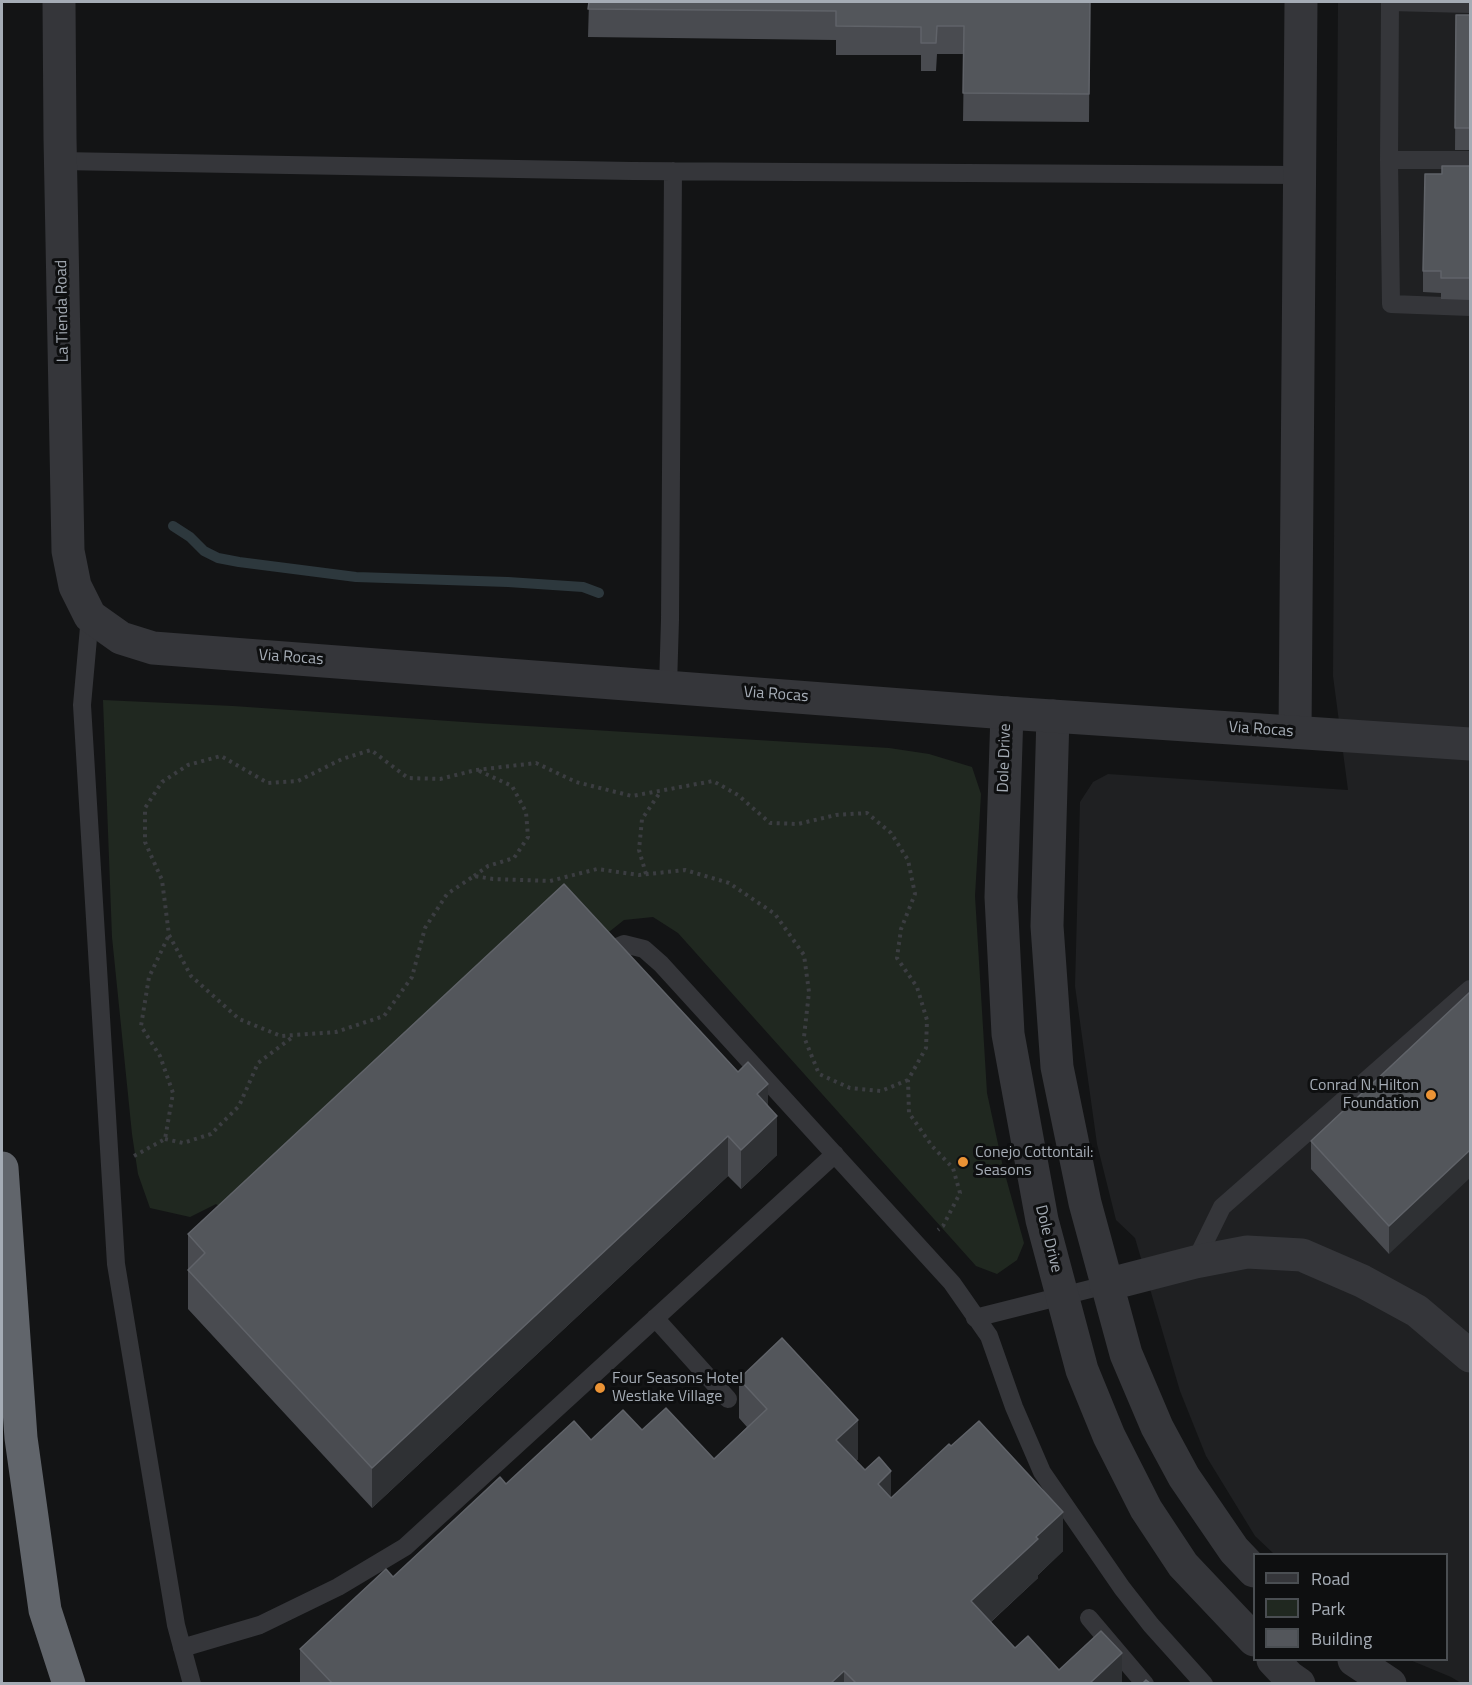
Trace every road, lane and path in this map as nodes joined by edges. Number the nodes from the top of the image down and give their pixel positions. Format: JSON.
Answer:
{"nodes":[{"id":1,"x":59,"y":2,"type":"edge"},
{"id":2,"x":1301,"y":2,"type":"edge"},
{"id":3,"x":1390,"y":2,"type":"edge"},
{"id":4,"x":1470,"y":4,"type":"edge"},
{"id":5,"x":1389,"y":160,"type":"junction"},
{"id":6,"x":1470,"y":160,"type":"edge"},
{"id":7,"x":60,"y":161,"type":"junction"},
{"id":8,"x":673,"y":171,"type":"junction"},
{"id":9,"x":1300,"y":175,"type":"junction"},
{"id":10,"x":1470,"y":307,"type":"edge"},
{"id":11,"x":90,"y":616,"type":"junction"},
{"id":12,"x":668,"y":686,"type":"junction"},
{"id":13,"x":1007,"y":712,"type":"junction"},
{"id":14,"x":1053,"y":716,"type":"junction"},
{"id":15,"x":1295,"y":732,"type":"junction"},
{"id":16,"x":1470,"y":744,"type":"edge"},
{"id":17,"x":476,"y":770,"type":"junction"},
{"id":18,"x":662,"y":790,"type":"junction"},
{"id":19,"x":646,"y":874,"type":"junction"},
{"id":20,"x":474,"y":876,"type":"junction"},
{"id":21,"x":169,"y":935,"type":"junction"},
{"id":22,"x":599,"y":955,"type":"edge"},
{"id":23,"x":1470,"y":989,"type":"edge"},
{"id":24,"x":295,"y":1035,"type":"junction"},
{"id":25,"x":908,"y":1080,"type":"junction"},
{"id":26,"x":165,"y":1139,"type":"junction"},
{"id":27,"x":835,"y":1154,"type":"junction"},
{"id":28,"x":110,"y":1161,"type":"junction"},
{"id":29,"x":2,"y":1168,"type":"edge"},
{"id":30,"x":919,"y":1247,"type":"junction"},
{"id":31,"x":1195,"y":1263,"type":"junction"},
{"id":32,"x":1106,"y":1285,"type":"junction"},
{"id":33,"x":1062,"y":1296,"type":"junction"},
{"id":34,"x":656,"y":1318,"type":"junction"},
{"id":35,"x":975,"y":1318,"type":"junction"},
{"id":36,"x":1470,"y":1356,"type":"edge"},
{"id":37,"x":728,"y":1399,"type":"dead end"},
{"id":38,"x":1253,"y":1570,"type":"edge"},
{"id":39,"x":1089,"y":1618,"type":"dead end"},
{"id":40,"x":1253,"y":1639,"type":"edge"},
{"id":41,"x":182,"y":1648,"type":"junction"},
{"id":42,"x":1275,"y":1661,"type":"edge"},
{"id":43,"x":1357,"y":1661,"type":"edge"},
{"id":44,"x":69,"y":1683,"type":"edge"},
{"id":45,"x":192,"y":1683,"type":"edge"},
{"id":46,"x":1145,"y":1683,"type":"edge"},
{"id":47,"x":1204,"y":1683,"type":"edge"},
{"id":48,"x":1299,"y":1683,"type":"edge"},
{"id":49,"x":1390,"y":1683,"type":"edge"}],
"edges":[{"from":1,"to":7,"type":"street","name":"La Tienda Road"},
{"from":2,"to":9,"type":"street"},
{"from":3,"to":4,"type":"lane"},
{"from":3,"to":5,"type":"lane"},
{"from":5,"to":6,"type":"lane"},
{"from":5,"to":10,"type":"lane"},
{"from":7,"to":8,"type":"lane"},
{"from":7,"to":11,"type":"street","name":"La Tienda Road"},
{"from":8,"to":9,"type":"lane"},
{"from":8,"to":12,"type":"lane"},
{"from":9,"to":15,"type":"street"},
{"from":11,"to":12,"type":"street","name":"Via Rocas"},
{"from":11,"to":28,"type":"lane"},
{"from":12,"to":13,"type":"street","name":"Via Rocas"},
{"from":13,"to":14,"type":"street","name":"Via Rocas"},
{"from":13,"to":33,"type":"street","name":"Dole Drive"},
{"from":14,"to":15,"type":"street","name":"Via Rocas"},
{"from":14,"to":32,"type":"street"},
{"from":15,"to":16,"type":"street","name":"Via Rocas"},
{"from":17,"to":18,"type":"path"},
{"from":17,"to":20,"type":"path"},
{"from":17,"to":21,"type":"path"},
{"from":18,"to":19,"type":"path"},
{"from":18,"to":25,"type":"path"},
{"from":19,"to":20,"type":"path"},
{"from":19,"to":25,"type":"path"},
{"from":20,"to":24,"type":"path"},
{"from":21,"to":24,"type":"path"},
{"from":21,"to":26,"type":"path"},
{"from":22,"to":27,"type":"lane"},
{"from":23,"to":31,"type":"lane"},
{"from":24,"to":26,"type":"path"},
{"from":25,"to":30,"type":"path"},
{"from":26,"to":28,"type":"path"},
{"from":27,"to":30,"type":"lane"},
{"from":27,"to":34,"type":"lane"},
{"from":28,"to":41,"type":"lane"},
{"from":29,"to":44,"type":"highway"},
{"from":30,"to":35,"type":"lane"},
{"from":31,"to":32,"type":"street"},
{"from":31,"to":36,"type":"street"},
{"from":32,"to":33,"type":"lane"},
{"from":32,"to":38,"type":"street"},
{"from":33,"to":35,"type":"lane"},
{"from":33,"to":40,"type":"street","name":"Dole Drive"},
{"from":34,"to":37,"type":"lane"},
{"from":34,"to":41,"type":"lane"},
{"from":35,"to":47,"type":"lane"},
{"from":39,"to":46,"type":"lane"},
{"from":41,"to":45,"type":"lane"},
{"from":42,"to":48,"type":"street"},
{"from":43,"to":49,"type":"street"}]}
